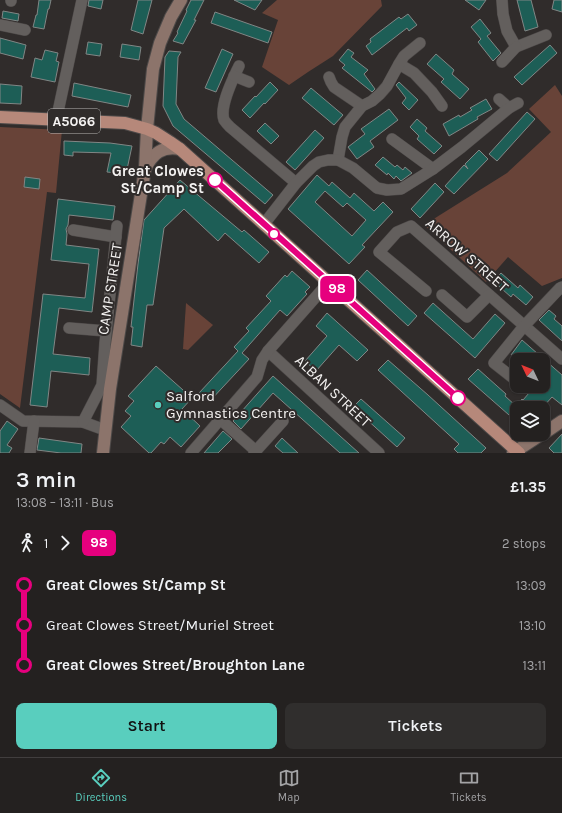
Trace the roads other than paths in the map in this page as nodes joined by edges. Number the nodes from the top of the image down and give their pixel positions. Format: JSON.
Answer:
{"nodes":[{"id":1,"x":82,"y":0,"type":"edge"},
{"id":2,"x":181,"y":0,"type":"edge"},
{"id":3,"x":502,"y":0,"type":"edge"},
{"id":4,"x":0,"y":25,"type":"edge"},
{"id":5,"x":25,"y":30,"type":"dead end"},
{"id":6,"x":546,"y":35,"type":"dead end"},
{"id":7,"x":420,"y":43,"type":"dead end"},
{"id":8,"x":516,"y":47,"type":"junction"},
{"id":9,"x":502,"y":62,"type":"dead end"},
{"id":10,"x":399,"y":64,"type":"junction"},
{"id":11,"x":329,"y":76,"type":"dead end"},
{"id":12,"x":249,"y":82,"type":"dead end"},
{"id":13,"x":499,"y":99,"type":"dead end"},
{"id":14,"x":362,"y":106,"type":"junction"},
{"id":15,"x":442,"y":106,"type":"dead end"},
{"id":16,"x":0,"y":118,"type":"edge"},
{"id":17,"x":56,"y":121,"type":"junction"},
{"id":18,"x":146,"y":129,"type":"junction"},
{"id":19,"x":392,"y":139,"type":"dead end"},
{"id":20,"x":180,"y":149,"type":"junction"},
{"id":21,"x":338,"y":160,"type":"junction"},
{"id":22,"x":145,"y":169,"type":"junction"},
{"id":23,"x":433,"y":169,"type":"junction"},
{"id":24,"x":296,"y":183,"type":"junction"},
{"id":25,"x":264,"y":224,"type":"junction"},
{"id":26,"x":73,"y":230,"type":"dead end"},
{"id":27,"x":329,"y":282,"type":"junction"},
{"id":28,"x":562,"y":287,"type":"edge"},
{"id":29,"x":426,"y":291,"type":"dead end"},
{"id":30,"x":442,"y":295,"type":"dead end"},
{"id":31,"x":489,"y":295,"type":"junction"},
{"id":32,"x":524,"y":326,"type":"junction"},
{"id":33,"x":69,"y":328,"type":"dead end"},
{"id":34,"x":106,"y":332,"type":"junction"},
{"id":35,"x":268,"y":351,"type":"junction"},
{"id":36,"x":562,"y":360,"type":"edge"},
{"id":37,"x":510,"y":375,"type":"edge"},
{"id":38,"x":0,"y":405,"type":"edge"},
{"id":39,"x":221,"y":420,"type":"junction"},
{"id":40,"x":34,"y":421,"type":"junction"},
{"id":41,"x":283,"y":421,"type":"dead end"},
{"id":42,"x":562,"y":421,"type":"edge"},
{"id":43,"x":83,"y":422,"type":"junction"},
{"id":44,"x":550,"y":429,"type":"edge"},
{"id":45,"x":105,"y":430,"type":"junction"},
{"id":46,"x":532,"y":441,"type":"edge"},
{"id":47,"x":255,"y":452,"type":"edge"},
{"id":48,"x":516,"y":452,"type":"edge"},
{"id":49,"x":30,"y":453,"type":"edge"},
{"id":50,"x":103,"y":453,"type":"edge"},
{"id":51,"x":191,"y":453,"type":"edge"},
{"id":52,"x":379,"y":453,"type":"edge"}],
"edges":[{"from":1,"to":17,"type":"street"},
{"from":2,"to":18,"type":"main road","name":"CAMP STREET"},
{"from":3,"to":8,"type":"street"},
{"from":4,"to":5,"type":"street"},
{"from":6,"to":8,"type":"street"},
{"from":7,"to":10,"type":"street"},
{"from":8,"to":9,"type":"street"},
{"from":10,"to":14,"type":"street"},
{"from":10,"to":15,"type":"street"},
{"from":11,"to":14,"type":"street"},
{"from":12,"to":24,"type":"street"},
{"from":13,"to":23,"type":"street"},
{"from":14,"to":21,"type":"street"},
{"from":16,"to":17,"type":"main road","number":"A5066"},
{"from":17,"to":18,"type":"main road","number":"A5066"},
{"from":18,"to":20,"type":"main road","number":"A5066"},
{"from":18,"to":22,"type":"main road","name":"CAMP STREET"},
{"from":19,"to":23,"type":"street"},
{"from":20,"to":22,"type":"main road"},
{"from":20,"to":25,"type":"main road","number":"A5066"},
{"from":21,"to":23,"type":"street"},
{"from":21,"to":24,"type":"street"},
{"from":22,"to":45,"type":"main road","name":"CAMP STREET"},
{"from":24,"to":25,"type":"street"},
{"from":25,"to":27,"type":"main road","number":"A5066"},
{"from":26,"to":34,"type":"street"},
{"from":27,"to":35,"type":"street"},
{"from":27,"to":48,"type":"main road","number":"A5066"},
{"from":28,"to":32,"type":"street"},
{"from":29,"to":31,"type":"street","name":"ARROW STREET"},
{"from":30,"to":31,"type":"street"},
{"from":31,"to":32,"type":"street","name":"ARROW STREET"},
{"from":32,"to":36,"type":"street","name":"ARROW STREET"},
{"from":32,"to":37,"type":"street"},
{"from":33,"to":34,"type":"street"},
{"from":34,"to":43,"type":"street"},
{"from":35,"to":39,"type":"street"},
{"from":35,"to":52,"type":"street","name":"ALBAN STREET"},
{"from":38,"to":40,"type":"street"},
{"from":39,"to":47,"type":"street"},
{"from":39,"to":51,"type":"street"},
{"from":40,"to":43,"type":"street"},
{"from":40,"to":49,"type":"street"},
{"from":41,"to":47,"type":"street"},
{"from":42,"to":44,"type":"main road"},
{"from":43,"to":45,"type":"street"},
{"from":45,"to":50,"type":"main road","name":"CAMP STREET"},
{"from":46,"to":48,"type":"main road"}]}
